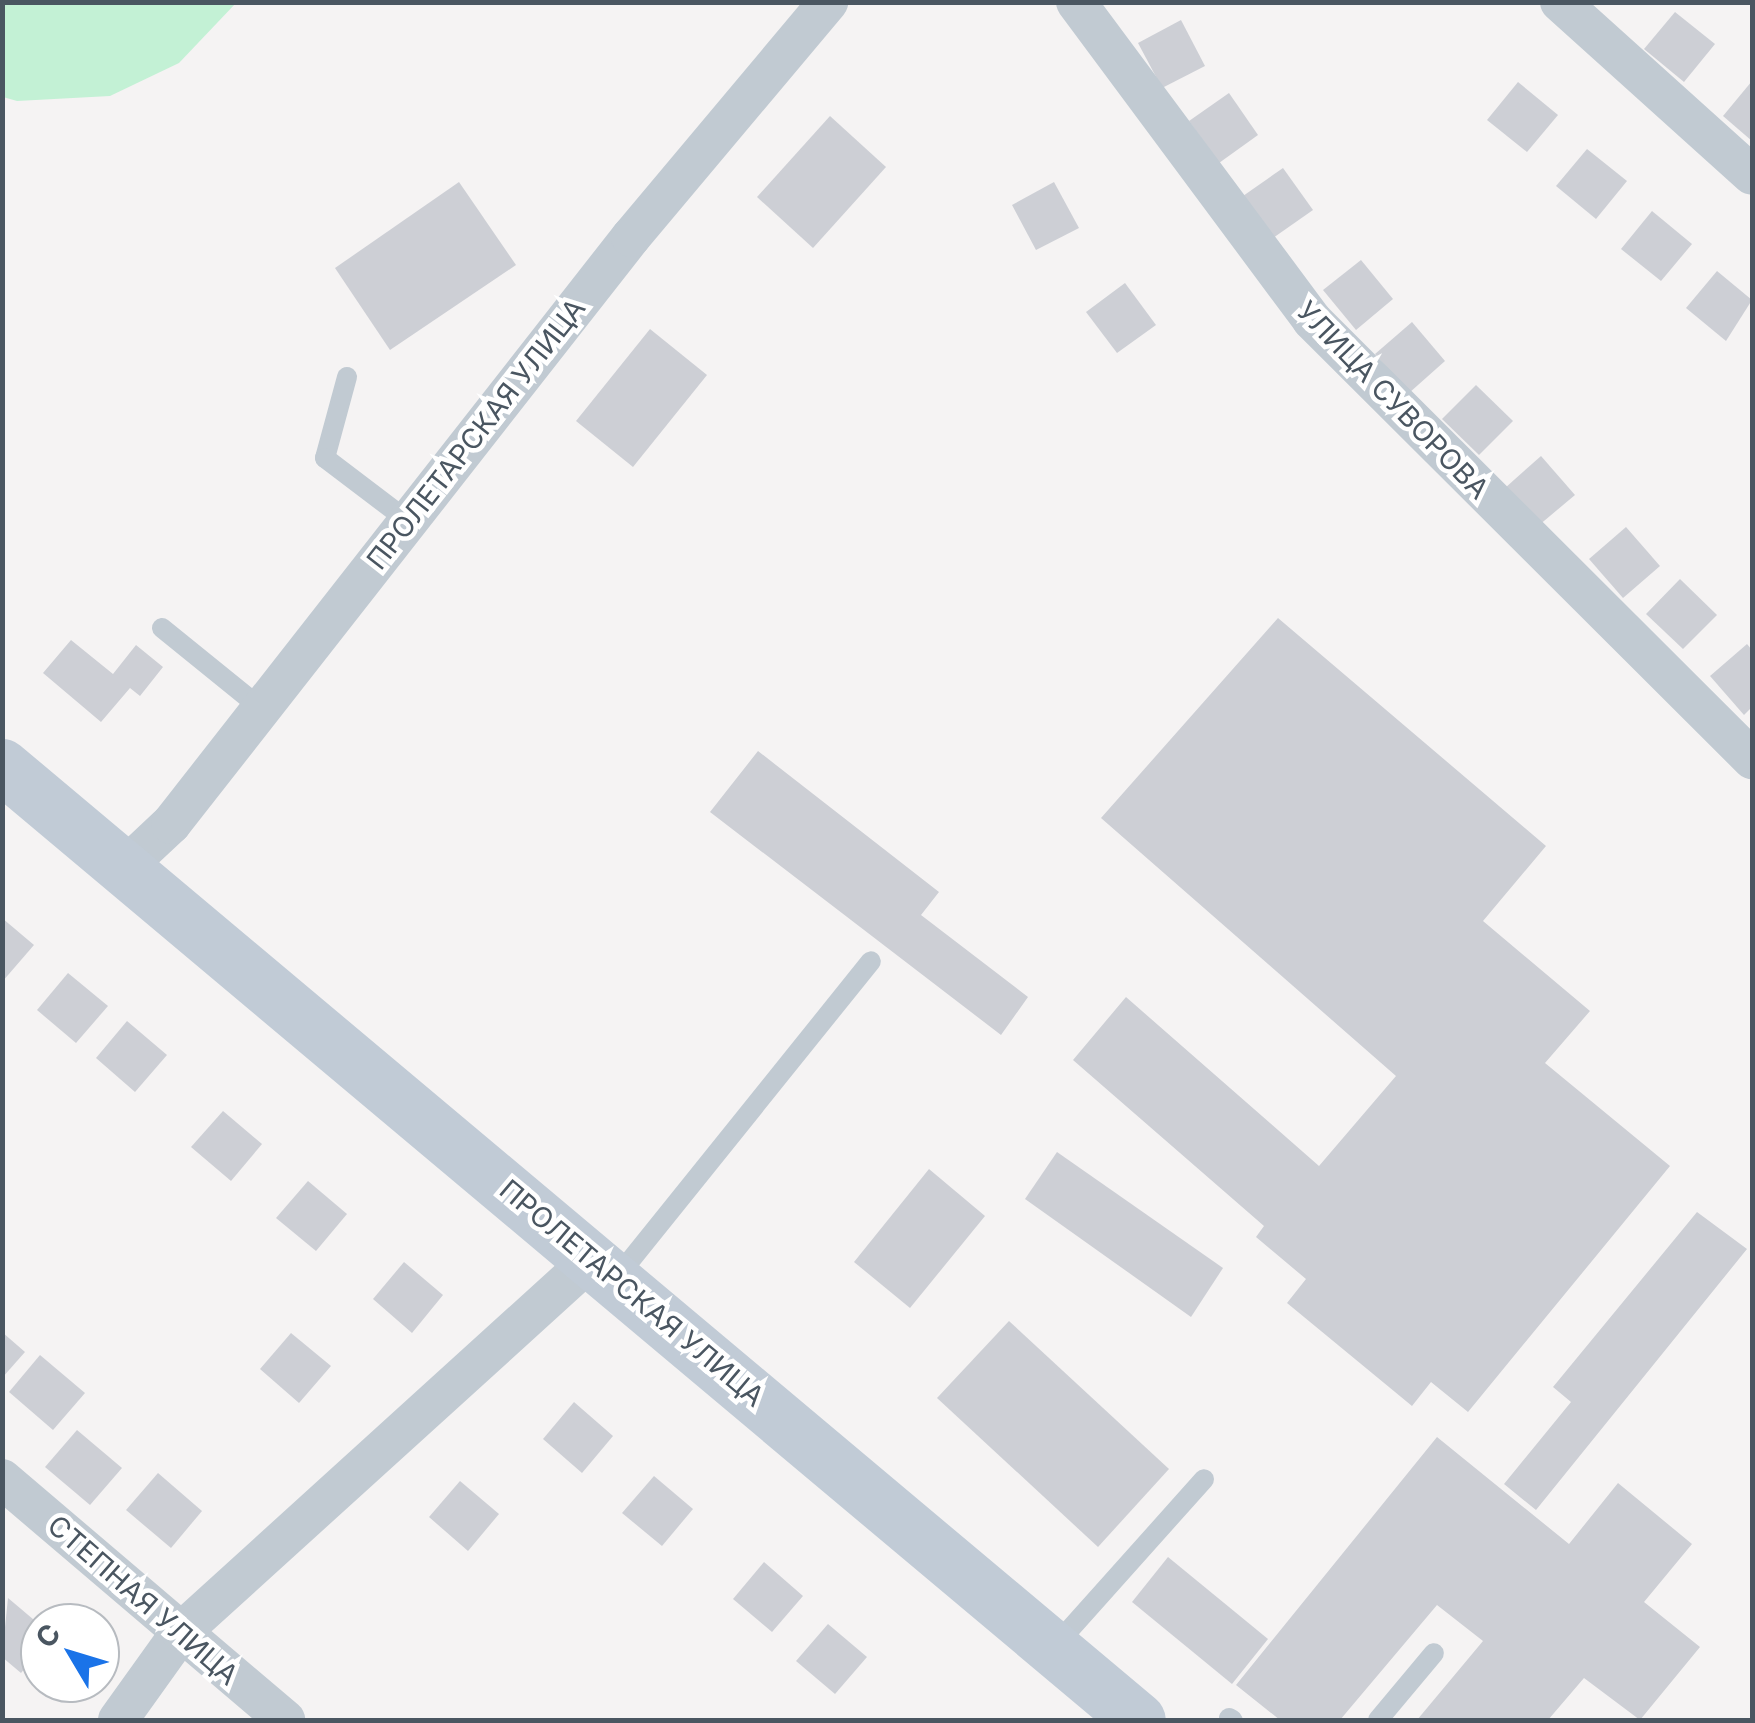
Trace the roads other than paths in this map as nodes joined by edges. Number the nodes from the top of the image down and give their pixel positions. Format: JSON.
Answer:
{"nodes":[{"id":1,"x":828,"y":2,"type":"edge"},
{"id":2,"x":1560,"y":2,"type":"edge"},
{"id":3,"x":1079,"y":4,"type":"edge"},
{"id":4,"x":1752,"y":175,"type":"edge"},
{"id":5,"x":347,"y":377,"type":"dead end"},
{"id":6,"x":408,"y":521,"type":"junction"},
{"id":7,"x":162,"y":628,"type":"dead end"},
{"id":8,"x":262,"y":709,"type":"junction"},
{"id":9,"x":1752,"y":759,"type":"edge"},
{"id":10,"x":2,"y":766,"type":"edge"},
{"id":11,"x":126,"y":866,"type":"junction"},
{"id":12,"x":872,"y":961,"type":"dead end"},
{"id":13,"x":604,"y":1268,"type":"junction"},
{"id":14,"x":2,"y":1479,"type":"edge"},
{"id":15,"x":1204,"y":1479,"type":"dead end"},
{"id":16,"x":181,"y":1632,"type":"junction"},
{"id":17,"x":1053,"y":1648,"type":"junction"},
{"id":18,"x":1434,"y":1653,"type":"dead end"},
{"id":19,"x":118,"y":1720,"type":"edge"},
{"id":20,"x":285,"y":1720,"type":"edge"},
{"id":21,"x":1138,"y":1720,"type":"edge"},
{"id":22,"x":1378,"y":1720,"type":"edge"}],
"edges":[{"from":1,"to":6,"type":"street","name":"ПРОЛЕТАРСКАЯ УЛИЦА"},
{"from":2,"to":4,"type":"street"},
{"from":3,"to":9,"type":"street","name":"УЛИЦА СУВОРОВА"},
{"from":5,"to":6,"type":"lane"},
{"from":6,"to":8,"type":"street","name":"ПРОЛЕТАРСКАЯ УЛИЦА"},
{"from":7,"to":8,"type":"lane"},
{"from":8,"to":11,"type":"street","name":"ПРОЛЕТАРСКАЯ УЛИЦА"},
{"from":10,"to":11,"type":"main road","name":"ПРОЛЕТАРСКАЯ УЛИЦА"},
{"from":11,"to":13,"type":"main road","name":"ПРОЛЕТАРСКАЯ УЛИЦА"},
{"from":12,"to":13,"type":"lane"},
{"from":13,"to":16,"type":"street"},
{"from":13,"to":17,"type":"main road","name":"ПРОЛЕТАРСКАЯ УЛИЦА"},
{"from":14,"to":16,"type":"street","name":"СТЕПНАЯ УЛИЦА"},
{"from":15,"to":17,"type":"lane"},
{"from":16,"to":19,"type":"street"},
{"from":16,"to":20,"type":"street","name":"СТЕПНАЯ УЛИЦА"},
{"from":17,"to":21,"type":"main road","name":"ПРОЛЕТАРСКАЯ УЛИЦА"},
{"from":18,"to":22,"type":"lane"}]}
